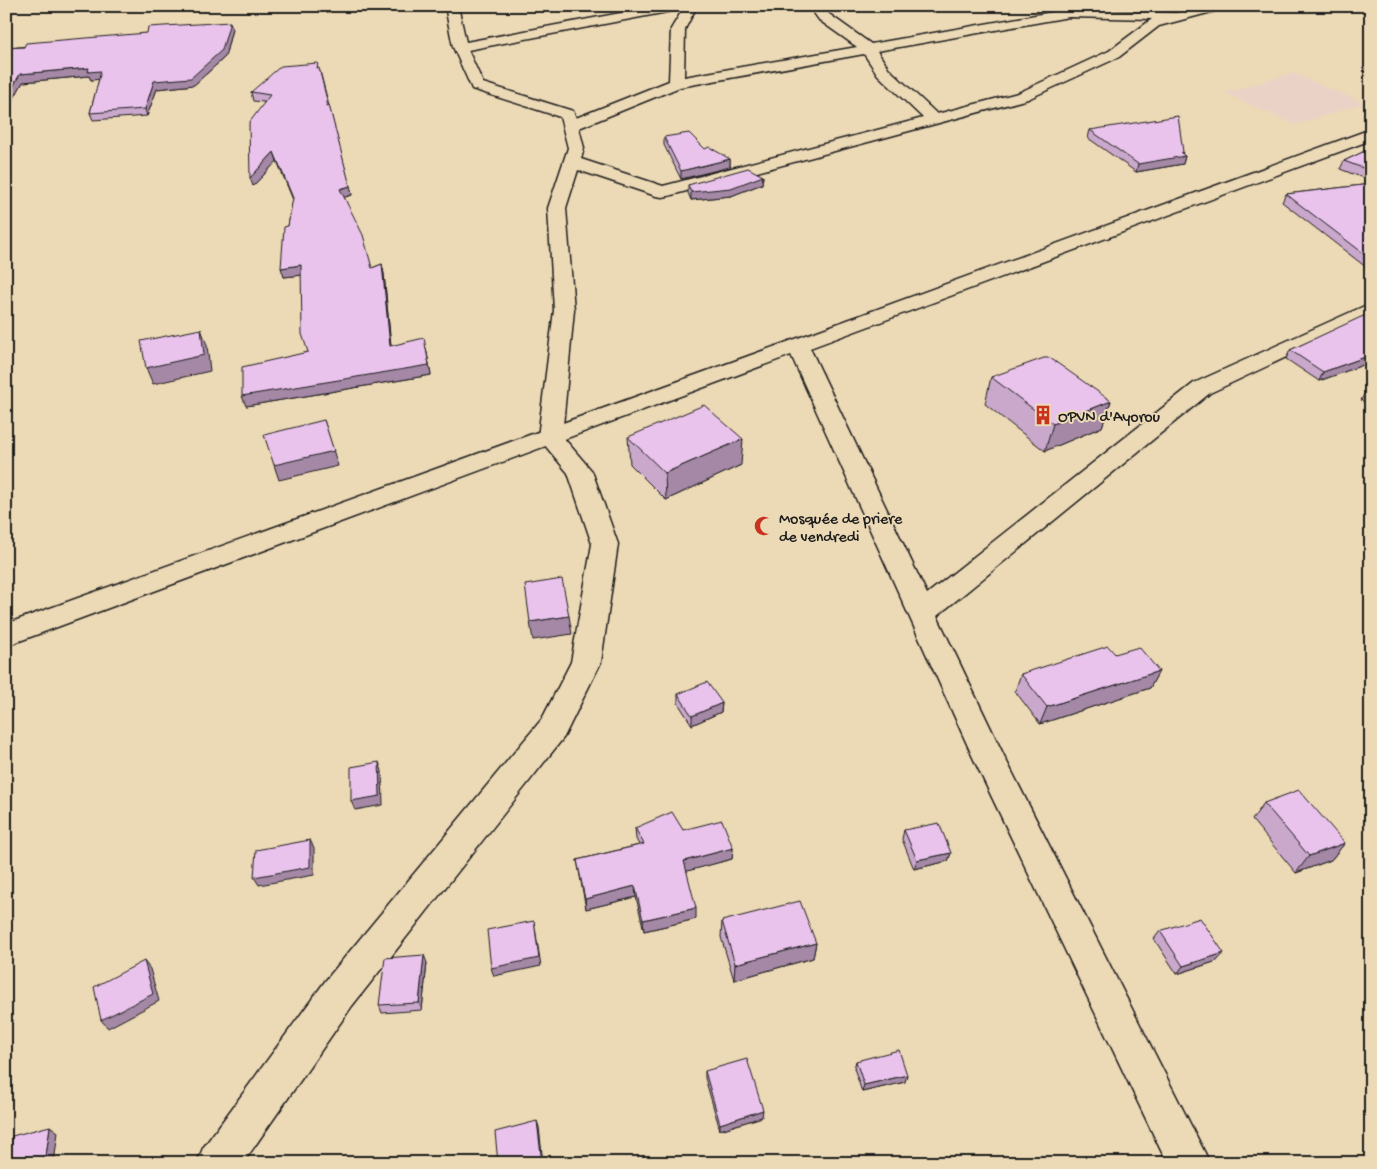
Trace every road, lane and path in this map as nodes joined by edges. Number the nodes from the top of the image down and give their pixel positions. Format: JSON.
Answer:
{"nodes":[{"id":1,"x":451,"y":6,"type":"edge"},
{"id":2,"x":680,"y":6,"type":"edge"},
{"id":3,"x":691,"y":6,"type":"edge"},
{"id":4,"x":814,"y":6,"type":"edge"},
{"id":5,"x":1218,"y":6,"type":"edge"},
{"id":6,"x":1181,"y":16,"type":"junction"},
{"id":7,"x":460,"y":47,"type":"junction"},
{"id":8,"x":868,"y":48,"type":"junction"},
{"id":9,"x":676,"y":83,"type":"junction"},
{"id":10,"x":934,"y":120,"type":"junction"},
{"id":11,"x":570,"y":126,"type":"junction"},
{"id":12,"x":1371,"y":134,"type":"edge"},
{"id":13,"x":572,"y":162,"type":"junction"},
{"id":14,"x":1371,"y":309,"type":"edge"},
{"id":15,"x":798,"y":346,"type":"junction"},
{"id":16,"x":550,"y":437,"type":"junction"},
{"id":17,"x":922,"y":613,"type":"junction"},
{"id":18,"x":6,"y":635,"type":"edge"},
{"id":19,"x":218,"y":1163,"type":"edge"},
{"id":20,"x":1190,"y":1163,"type":"edge"}],
"edges":[{"from":1,"to":7,"type":"street"},
{"from":2,"to":7,"type":"street"},
{"from":3,"to":9,"type":"street"},
{"from":4,"to":8,"type":"street"},
{"from":5,"to":6,"type":"street"},
{"from":6,"to":8,"type":"street"},
{"from":6,"to":10,"type":"street"},
{"from":7,"to":11,"type":"street"},
{"from":8,"to":9,"type":"street"},
{"from":8,"to":10,"type":"street"},
{"from":9,"to":11,"type":"street"},
{"from":10,"to":13,"type":"street"},
{"from":11,"to":13,"type":"street"},
{"from":12,"to":15,"type":"street"},
{"from":13,"to":16,"type":"street"},
{"from":14,"to":17,"type":"street"},
{"from":15,"to":16,"type":"street"},
{"from":15,"to":17,"type":"street"},
{"from":16,"to":18,"type":"street"},
{"from":16,"to":19,"type":"street"},
{"from":17,"to":20,"type":"street"}]}
